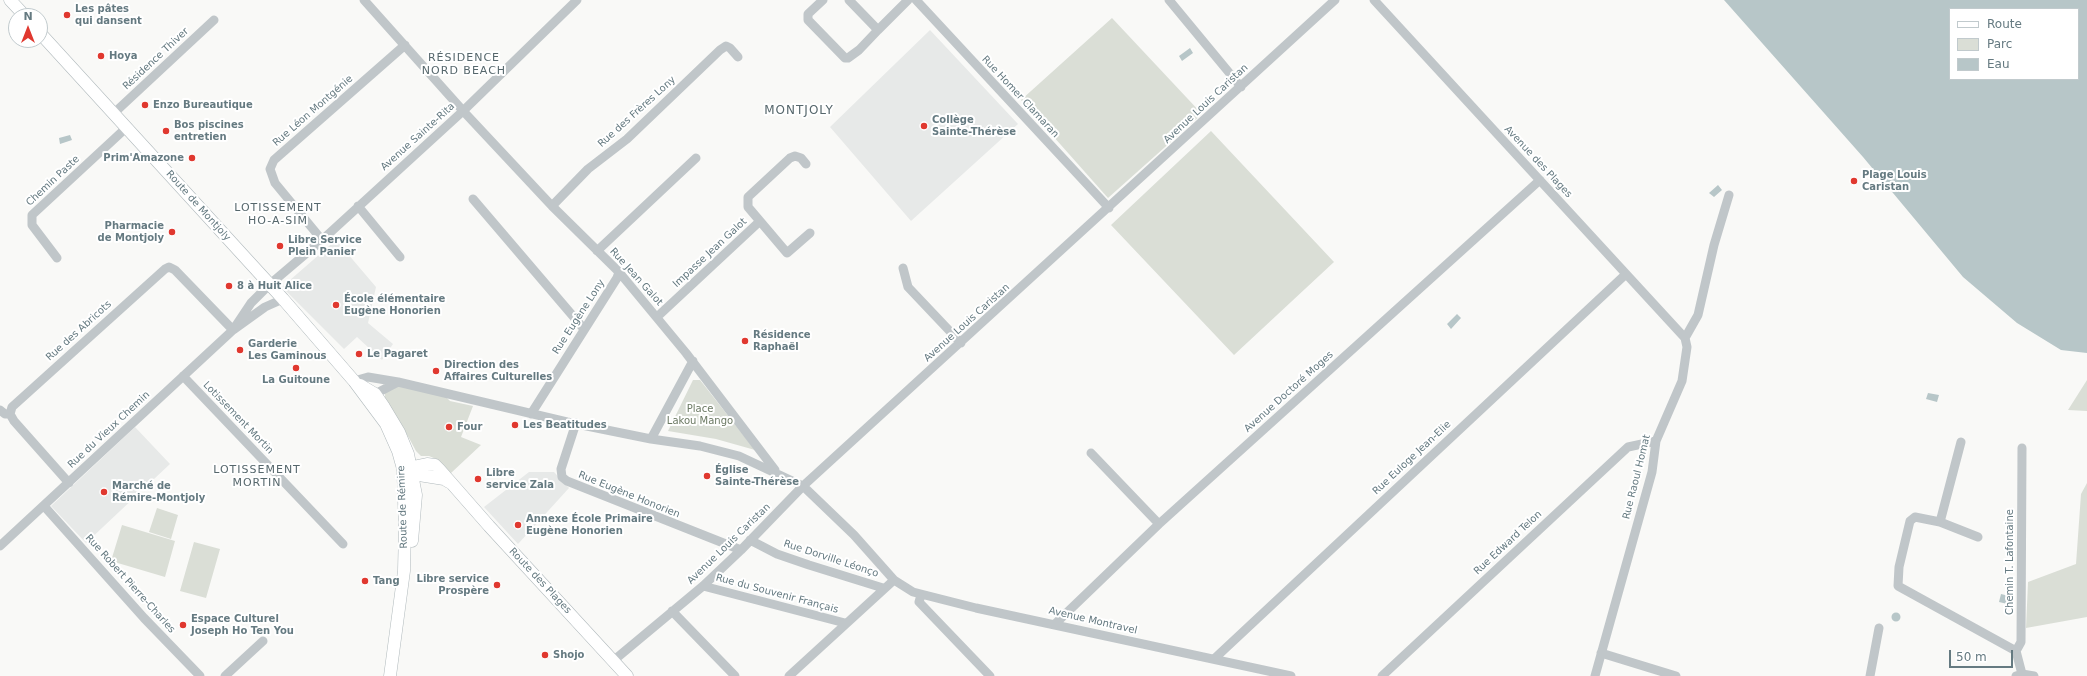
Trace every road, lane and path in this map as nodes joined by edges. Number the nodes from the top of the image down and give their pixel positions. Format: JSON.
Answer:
{"nodes":[{"id":1,"x":10,"y":0,"type":"edge"},
{"id":2,"x":364,"y":0,"type":"edge"},
{"id":3,"x":577,"y":0,"type":"edge"},
{"id":4,"x":823,"y":0,"type":"edge"},
{"id":5,"x":849,"y":0,"type":"edge"},
{"id":6,"x":908,"y":0,"type":"edge"},
{"id":7,"x":916,"y":0,"type":"edge"},
{"id":8,"x":1169,"y":0,"type":"edge"},
{"id":9,"x":1335,"y":0,"type":"edge"},
{"id":10,"x":1374,"y":0,"type":"edge"},
{"id":11,"x":18,"y":8,"type":"edge"},
{"id":12,"x":214,"y":20,"type":"dead end"},
{"id":13,"x":878,"y":30,"type":"junction"},
{"id":14,"x":48,"y":42,"type":"edge"},
{"id":15,"x":405,"y":45,"type":"junction"},
{"id":16,"x":738,"y":57,"type":"dead end"},
{"id":17,"x":1241,"y":87,"type":"junction"},
{"id":18,"x":463,"y":111,"type":"junction"},
{"id":19,"x":114,"y":114,"type":"junction"},
{"id":20,"x":126,"y":128,"type":"junction"},
{"id":21,"x":696,"y":158,"type":"dead end"},
{"id":22,"x":806,"y":164,"type":"dead end"},
{"id":23,"x":1540,"y":180,"type":"junction"},
{"id":24,"x":1730,"y":195,"type":"dead end"},
{"id":25,"x":473,"y":199,"type":"dead end"},
{"id":26,"x":358,"y":206,"type":"junction"},
{"id":27,"x":552,"y":206,"type":"junction"},
{"id":28,"x":1109,"y":208,"type":"junction"},
{"id":29,"x":760,"y":222,"type":"junction"},
{"id":30,"x":810,"y":233,"type":"dead end"},
{"id":31,"x":322,"y":240,"type":"junction"},
{"id":32,"x":597,"y":251,"type":"junction"},
{"id":33,"x":400,"y":257,"type":"dead end"},
{"id":34,"x":58,"y":258,"type":"dead end"},
{"id":35,"x":903,"y":268,"type":"dead end"},
{"id":36,"x":619,"y":272,"type":"junction"},
{"id":37,"x":1626,"y":274,"type":"junction"},
{"id":38,"x":269,"y":285,"type":"junction"},
{"id":39,"x":283,"y":299,"type":"junction"},
{"id":40,"x":657,"y":317,"type":"junction"},
{"id":41,"x":584,"y":329,"type":"junction"},
{"id":42,"x":233,"y":330,"type":"junction"},
{"id":43,"x":1685,"y":338,"type":"junction"},
{"id":44,"x":961,"y":343,"type":"junction"},
{"id":45,"x":693,"y":361,"type":"junction"},
{"id":46,"x":183,"y":376,"type":"junction"},
{"id":47,"x":398,"y":382,"type":"junction"},
{"id":48,"x":358,"y":386,"type":"junction"},
{"id":49,"x":375,"y":394,"type":"junction"},
{"id":50,"x":0,"y":410,"type":"edge"},
{"id":51,"x":10,"y":414,"type":"junction"},
{"id":52,"x":531,"y":414,"type":"junction"},
{"id":53,"x":576,"y":423,"type":"junction"},
{"id":54,"x":651,"y":439,"type":"junction"},
{"id":55,"x":1656,"y":441,"type":"junction"},
{"id":56,"x":1961,"y":442,"type":"dead end"},
{"id":57,"x":2022,"y":448,"type":"dead end"},
{"id":58,"x":1091,"y":453,"type":"dead end"},
{"id":59,"x":407,"y":468,"type":"junction"},
{"id":60,"x":775,"y":472,"type":"junction"},
{"id":61,"x":432,"y":476,"type":"junction"},
{"id":62,"x":69,"y":483,"type":"junction"},
{"id":63,"x":454,"y":486,"type":"junction"},
{"id":64,"x":803,"y":486,"type":"junction"},
{"id":65,"x":416,"y":495,"type":"junction"},
{"id":66,"x":44,"y":506,"type":"junction"},
{"id":67,"x":1940,"y":522,"type":"junction"},
{"id":68,"x":1159,"y":524,"type":"junction"},
{"id":69,"x":1978,"y":537,"type":"dead end"},
{"id":70,"x":750,"y":540,"type":"junction"},
{"id":71,"x":343,"y":544,"type":"dead end"},
{"id":72,"x":0,"y":546,"type":"edge"},
{"id":73,"x":741,"y":550,"type":"junction"},
{"id":74,"x":404,"y":571,"type":"junction"},
{"id":75,"x":894,"y":580,"type":"junction"},
{"id":76,"x":703,"y":586,"type":"junction"},
{"id":77,"x":883,"y":588,"type":"junction"},
{"id":78,"x":921,"y":595,"type":"junction"},
{"id":79,"x":672,"y":611,"type":"junction"},
{"id":80,"x":845,"y":623,"type":"junction"},
{"id":81,"x":1056,"y":624,"type":"junction"},
{"id":82,"x":1879,"y":628,"type":"dead end"},
{"id":83,"x":264,"y":641,"type":"dead end"},
{"id":84,"x":2016,"y":651,"type":"junction"},
{"id":85,"x":1601,"y":653,"type":"junction"},
{"id":86,"x":1214,"y":659,"type":"junction"},
{"id":87,"x":613,"y":661,"type":"junction"},
{"id":88,"x":2019,"y":675,"type":"edge"},
{"id":89,"x":200,"y":676,"type":"edge"},
{"id":90,"x":224,"y":676,"type":"edge"},
{"id":91,"x":390,"y":676,"type":"edge"},
{"id":92,"x":626,"y":676,"type":"edge"},
{"id":93,"x":735,"y":676,"type":"edge"},
{"id":94,"x":789,"y":676,"type":"edge"},
{"id":95,"x":990,"y":676,"type":"edge"},
{"id":96,"x":1291,"y":676,"type":"edge"},
{"id":97,"x":1382,"y":676,"type":"edge"},
{"id":98,"x":1595,"y":676,"type":"edge"},
{"id":99,"x":1676,"y":676,"type":"edge"},
{"id":100,"x":1870,"y":676,"type":"edge"},
{"id":101,"x":2034,"y":676,"type":"edge"}],
"edges":[{"from":1,"to":11,"type":"main road"},
{"from":2,"to":15,"type":"street","name":"Rue Jean Galot"},
{"from":3,"to":18,"type":"street","name":"Avenue Sainte-Rita"},
{"from":4,"to":13,"type":"street"},
{"from":5,"to":13,"type":"street"},
{"from":6,"to":13,"type":"street"},
{"from":7,"to":28,"type":"street","name":"Rue Homer Clamaran"},
{"from":8,"to":17,"type":"street"},
{"from":9,"to":17,"type":"street","name":"Avenue Louis Caristan"},
{"from":10,"to":23,"type":"street","name":"Avenue des Plages"},
{"from":12,"to":19,"type":"street","name":"Résidence Thiver"},
{"from":14,"to":19,"type":"main road","name":"Route de Montjoly"},
{"from":15,"to":18,"type":"street","name":"Rue Jean Galot"},
{"from":15,"to":31,"type":"street","name":"Rue Léon Montgénie"},
{"from":16,"to":27,"type":"street","name":"Rue des Frères Lony"},
{"from":17,"to":28,"type":"street","name":"Avenue Louis Caristan"},
{"from":18,"to":26,"type":"street","name":"Avenue Sainte-Rita"},
{"from":18,"to":27,"type":"street","name":"Rue Jean Galot"},
{"from":19,"to":20,"type":"main road","name":"Route de Montjoly"},
{"from":20,"to":34,"type":"street","name":"Chemin Paste"},
{"from":20,"to":38,"type":"main road","name":"Route de Montjoly"},
{"from":21,"to":32,"type":"street"},
{"from":22,"to":29,"type":"street"},
{"from":23,"to":37,"type":"street","name":"Avenue des Plages"},
{"from":23,"to":68,"type":"street","name":"Avenue Doctoré Moges"},
{"from":24,"to":43,"type":"street"},
{"from":25,"to":41,"type":"street"},
{"from":26,"to":31,"type":"street","name":"Avenue Sainte-Rita"},
{"from":26,"to":33,"type":"street"},
{"from":27,"to":32,"type":"street","name":"Rue Jean Galot"},
{"from":28,"to":44,"type":"street","name":"Avenue Louis Caristan"},
{"from":29,"to":30,"type":"street"},
{"from":29,"to":40,"type":"street","name":"Impasse Jean Galot"},
{"from":31,"to":38,"type":"street","name":"Avenue Sainte-Rita"},
{"from":32,"to":36,"type":"street","name":"Rue Jean Galot"},
{"from":35,"to":44,"type":"street"},
{"from":36,"to":40,"type":"street","name":"Rue Jean Galot"},
{"from":36,"to":41,"type":"street","name":"Rue Eugène Lony"},
{"from":37,"to":43,"type":"street","name":"Avenue des Plages"},
{"from":37,"to":86,"type":"street","name":"Rue Euloge Jean-Elie"},
{"from":38,"to":39,"type":"main road","name":"Route de Montjoly"},
{"from":38,"to":42,"type":"street","name":"Rue du Vieux Chemin"},
{"from":39,"to":42,"type":"street","name":"Rue du Vieux Chemin"},
{"from":39,"to":48,"type":"main road","name":"Route de Montjoly"},
{"from":40,"to":45,"type":"street","name":"Rue Jean Galot"},
{"from":41,"to":52,"type":"street","name":"Rue Eugène Lony"},
{"from":42,"to":46,"type":"street","name":"Rue du Vieux Chemin"},
{"from":42,"to":51,"type":"street","name":"Rue des Abricots"},
{"from":43,"to":55,"type":"street","name":"Rue Raoul Homat"},
{"from":44,"to":64,"type":"street","name":"Avenue Louis Caristan"},
{"from":45,"to":54,"type":"street"},
{"from":45,"to":60,"type":"street","name":"Rue Jean Galot"},
{"from":46,"to":62,"type":"street","name":"Rue du Vieux Chemin"},
{"from":46,"to":71,"type":"street","name":"Lotissement Mortin"},
{"from":47,"to":48,"type":"street","name":"Avenue Montravel"},
{"from":47,"to":49,"type":"street"},
{"from":47,"to":52,"type":"street","name":"Avenue Montravel"},
{"from":48,"to":49,"type":"main road","name":"Route de Rémire"},
{"from":48,"to":59,"type":"main road","name":"Route de Rémire"},
{"from":49,"to":59,"type":"main road","name":"Route de Rémire"},
{"from":50,"to":51,"type":"street"},
{"from":51,"to":62,"type":"street"},
{"from":52,"to":53,"type":"street","name":"Avenue Montravel"},
{"from":53,"to":54,"type":"street","name":"Avenue Montravel"},
{"from":53,"to":73,"type":"street","name":"Rue Eugène Honorien"},
{"from":54,"to":60,"type":"street","name":"Avenue Montravel"},
{"from":55,"to":85,"type":"street","name":"Rue Raoul Homat"},
{"from":55,"to":97,"type":"street","name":"Rue Edward Telon"},
{"from":56,"to":67,"type":"street"},
{"from":57,"to":84,"type":"street","name":"Chemin T. Lafontaine"},
{"from":58,"to":68,"type":"street"},
{"from":59,"to":61,"type":"main road","name":"Route des Plages"},
{"from":59,"to":63,"type":"main road","name":"Route des Plages"},
{"from":59,"to":65,"type":"main road","name":"Route de Rémire"},
{"from":59,"to":74,"type":"main road","name":"Route de Rémire"},
{"from":60,"to":64,"type":"street","name":"Avenue Montravel"},
{"from":61,"to":63,"type":"main road","name":"Route des Plages"},
{"from":61,"to":65,"type":"main road"},
{"from":62,"to":66,"type":"street","name":"Rue du Vieux Chemin"},
{"from":63,"to":87,"type":"main road","name":"Route des Plages"},
{"from":64,"to":70,"type":"street","name":"Avenue Louis Caristan"},
{"from":64,"to":75,"type":"street","name":"Avenue Montravel"},
{"from":65,"to":74,"type":"main road","name":"Route de Rémire"},
{"from":66,"to":72,"type":"street","name":"Rue du Vieux Chemin"},
{"from":66,"to":89,"type":"street","name":"Rue Robert Pierre-Charles"},
{"from":67,"to":69,"type":"street"},
{"from":67,"to":84,"type":"street"},
{"from":68,"to":81,"type":"street","name":"Avenue Doctoré Moges"},
{"from":70,"to":73,"type":"street","name":"Avenue Louis Caristan"},
{"from":70,"to":77,"type":"street","name":"Rue Dorville Léonço"},
{"from":73,"to":76,"type":"street","name":"Avenue Louis Caristan"},
{"from":74,"to":91,"type":"main road","name":"Route de Rémire"},
{"from":75,"to":77,"type":"street"},
{"from":75,"to":78,"type":"street","name":"Avenue Montravel"},
{"from":76,"to":79,"type":"street","name":"Avenue Louis Caristan"},
{"from":76,"to":80,"type":"street","name":"Rue du Souvenir Français"},
{"from":77,"to":80,"type":"street"},
{"from":78,"to":81,"type":"street","name":"Avenue Montravel"},
{"from":78,"to":95,"type":"street"},
{"from":79,"to":87,"type":"street","name":"Avenue Louis Caristan"},
{"from":79,"to":93,"type":"street"},
{"from":80,"to":94,"type":"street"},
{"from":81,"to":86,"type":"street","name":"Avenue Montravel"},
{"from":82,"to":100,"type":"street"},
{"from":83,"to":90,"type":"street"},
{"from":84,"to":88,"type":"street","name":"Chemin T. Lafontaine"},
{"from":85,"to":98,"type":"street","name":"Rue Raoul Homat"},
{"from":85,"to":99,"type":"street"},
{"from":86,"to":96,"type":"street","name":"Avenue Montravel"},
{"from":87,"to":92,"type":"main road","name":"Route des Plages"},
{"from":88,"to":101,"type":"street"}]}
